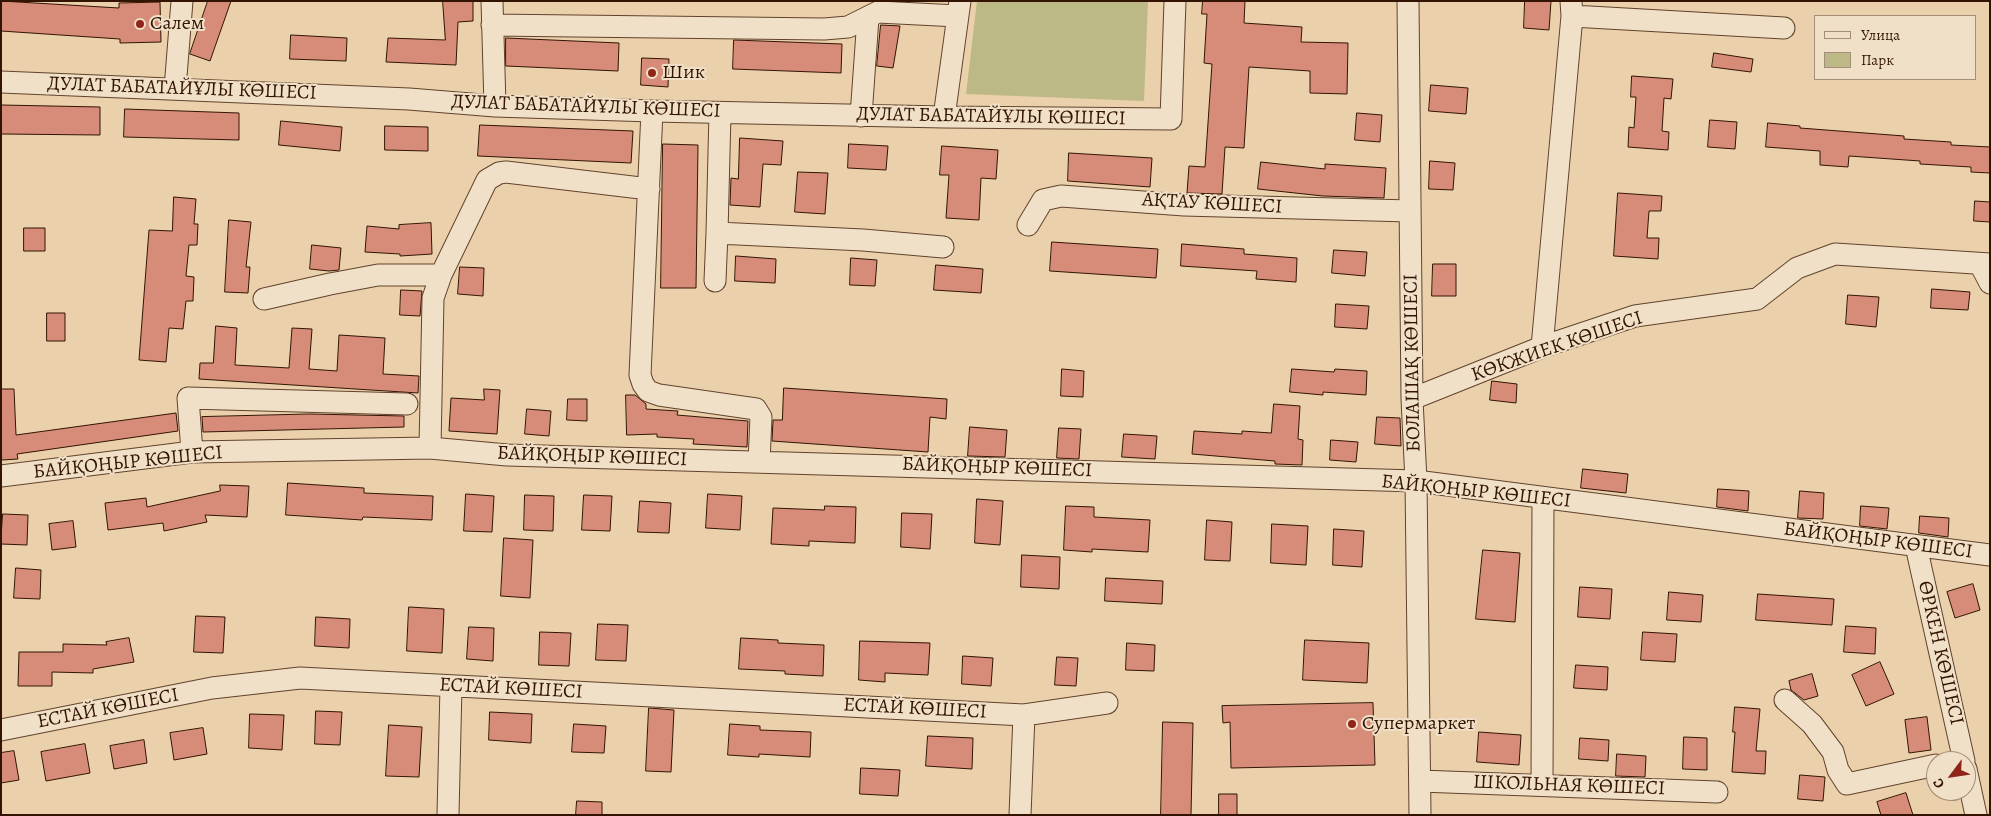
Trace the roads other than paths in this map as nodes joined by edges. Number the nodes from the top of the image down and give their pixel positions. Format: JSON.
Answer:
{"nodes":[{"id":1,"x":492,"y":1,"type":"edge"},
{"id":2,"x":1175,"y":1,"type":"edge"},
{"id":3,"x":1408,"y":1,"type":"edge"},
{"id":4,"x":179,"y":2,"type":"edge"},
{"id":5,"x":959,"y":9,"type":"edge"},
{"id":6,"x":1572,"y":9,"type":"edge"},
{"id":7,"x":875,"y":10,"type":"edge"},
{"id":8,"x":492,"y":25,"type":"junction"},
{"id":9,"x":1784,"y":28,"type":"dead end"},
{"id":10,"x":1,"y":82,"type":"edge"},
{"id":11,"x":175,"y":89,"type":"junction"},
{"id":12,"x":494,"y":106,"type":"junction"},
{"id":13,"x":652,"y":111,"type":"junction"},
{"id":14,"x":720,"y":113,"type":"junction"},
{"id":15,"x":861,"y":116,"type":"junction"},
{"id":16,"x":944,"y":117,"type":"junction"},
{"id":17,"x":649,"y":189,"type":"junction"},
{"id":18,"x":1410,"y":211,"type":"junction"},
{"id":19,"x":1028,"y":225,"type":"dead end"},
{"id":20,"x":717,"y":234,"type":"junction"},
{"id":21,"x":943,"y":248,"type":"dead end"},
{"id":22,"x":1985,"y":264,"type":"edge"},
{"id":23,"x":441,"y":275,"type":"junction"},
{"id":24,"x":715,"y":280,"type":"dead end"},
{"id":25,"x":1990,"y":283,"type":"edge"},
{"id":26,"x":264,"y":299,"type":"dead end"},
{"id":27,"x":1542,"y":347,"type":"junction"},
{"id":28,"x":1412,"y":399,"type":"junction"},
{"id":29,"x":407,"y":404,"type":"dead end"},
{"id":30,"x":430,"y":448,"type":"junction"},
{"id":31,"x":192,"y":452,"type":"junction"},
{"id":32,"x":759,"y":462,"type":"junction"},
{"id":33,"x":1,"y":476,"type":"edge"},
{"id":34,"x":1416,"y":481,"type":"junction"},
{"id":35,"x":1543,"y":499,"type":"junction"},
{"id":36,"x":1916,"y":546,"type":"junction"},
{"id":37,"x":1990,"y":555,"type":"edge"},
{"id":38,"x":452,"y":686,"type":"junction"},
{"id":39,"x":1786,"y":700,"type":"dead end"},
{"id":40,"x":1107,"y":702,"type":"dead end"},
{"id":41,"x":1024,"y":715,"type":"junction"},
{"id":42,"x":1,"y":730,"type":"edge"},
{"id":43,"x":1959,"y":751,"type":"edge"},
{"id":44,"x":1926,"y":767,"type":"edge"},
{"id":45,"x":1420,"y":781,"type":"junction"},
{"id":46,"x":1542,"y":784,"type":"junction"},
{"id":47,"x":1717,"y":792,"type":"dead end"},
{"id":48,"x":1972,"y":801,"type":"edge"},
{"id":49,"x":448,"y":815,"type":"edge"},
{"id":50,"x":1020,"y":815,"type":"edge"},
{"id":51,"x":1420,"y":815,"type":"edge"},
{"id":52,"x":1976,"y":815,"type":"edge"}],
"edges":[{"from":1,"to":8,"type":"street"},
{"from":2,"to":16,"type":"street","name":"ДУЛАТ БАБАТАЙҰЛЫ КӨШЕСІ"},
{"from":3,"to":18,"type":"street","name":"БОЛАШАҚ КӨШЕСІ"},
{"from":4,"to":11,"type":"street"},
{"from":5,"to":7,"type":"street"},
{"from":5,"to":16,"type":"street"},
{"from":6,"to":9,"type":"street"},
{"from":6,"to":27,"type":"street"},
{"from":7,"to":8,"type":"street"},
{"from":7,"to":15,"type":"street"},
{"from":8,"to":12,"type":"street"},
{"from":10,"to":11,"type":"street","name":"ДУЛАТ БАБАТАЙҰЛЫ КӨШЕСІ"},
{"from":11,"to":12,"type":"street","name":"ДУЛАТ БАБАТАЙҰЛЫ КӨШЕСІ"},
{"from":12,"to":13,"type":"street","name":"ДУЛАТ БАБАТАЙҰЛЫ КӨШЕСІ"},
{"from":13,"to":14,"type":"street","name":"ДУЛАТ БАБАТАЙҰЛЫ КӨШЕСІ"},
{"from":13,"to":17,"type":"street"},
{"from":14,"to":15,"type":"street","name":"ДУЛАТ БАБАТАЙҰЛЫ КӨШЕСІ"},
{"from":14,"to":20,"type":"street"},
{"from":15,"to":16,"type":"street","name":"ДУЛАТ БАБАТАЙҰЛЫ КӨШЕСІ"},
{"from":17,"to":23,"type":"street"},
{"from":17,"to":32,"type":"street"},
{"from":18,"to":19,"type":"street","name":"АҚТАУ КӨШЕСІ"},
{"from":18,"to":28,"type":"street","name":"БОЛАШАҚ КӨШЕСІ"},
{"from":20,"to":21,"type":"street"},
{"from":20,"to":24,"type":"street"},
{"from":22,"to":25,"type":"street"},
{"from":22,"to":27,"type":"street","name":"КӨКЖИЕК КӨШЕСІ"},
{"from":23,"to":26,"type":"street"},
{"from":23,"to":30,"type":"street"},
{"from":27,"to":28,"type":"street","name":"КӨКЖИЕК КӨШЕСІ"},
{"from":28,"to":34,"type":"street","name":"БОЛАШАҚ КӨШЕСІ"},
{"from":29,"to":31,"type":"street"},
{"from":30,"to":31,"type":"street","name":"БАЙҚОҢЫР КӨШЕСІ"},
{"from":30,"to":32,"type":"street","name":"БАЙҚОҢЫР КӨШЕСІ"},
{"from":31,"to":33,"type":"street","name":"БАЙҚОҢЫР КӨШЕСІ"},
{"from":32,"to":34,"type":"street","name":"БАЙҚОҢЫР КӨШЕСІ"},
{"from":34,"to":35,"type":"street","name":"БАЙҚОҢЫР КӨШЕСІ"},
{"from":34,"to":45,"type":"street","name":"БОЛАШАҚ КӨШЕСІ"},
{"from":35,"to":36,"type":"street","name":"БАЙҚОҢЫР КӨШЕСІ"},
{"from":35,"to":46,"type":"street"},
{"from":36,"to":37,"type":"street","name":"БАЙҚОҢЫР КӨШЕСІ"},
{"from":36,"to":43,"type":"street","name":"ӨРКЕН КӨШЕСІ"},
{"from":38,"to":41,"type":"street","name":"ЕСТАЙ КӨШЕСІ"},
{"from":38,"to":42,"type":"street","name":"ЕСТАЙ КӨШЕСІ"},
{"from":38,"to":49,"type":"street"},
{"from":39,"to":44,"type":"street"},
{"from":40,"to":41,"type":"street","name":"ЕСТАЙ КӨШЕСІ"},
{"from":41,"to":50,"type":"street"},
{"from":45,"to":46,"type":"street","name":"ШКОЛЬНАЯ КӨШЕСІ"},
{"from":45,"to":51,"type":"street","name":"БОЛАШАҚ КӨШЕСІ"},
{"from":46,"to":47,"type":"street","name":"ШКОЛЬНАЯ КӨШЕСІ"},
{"from":48,"to":52,"type":"street","name":"ӨРКЕН КӨШЕСІ"}]}
